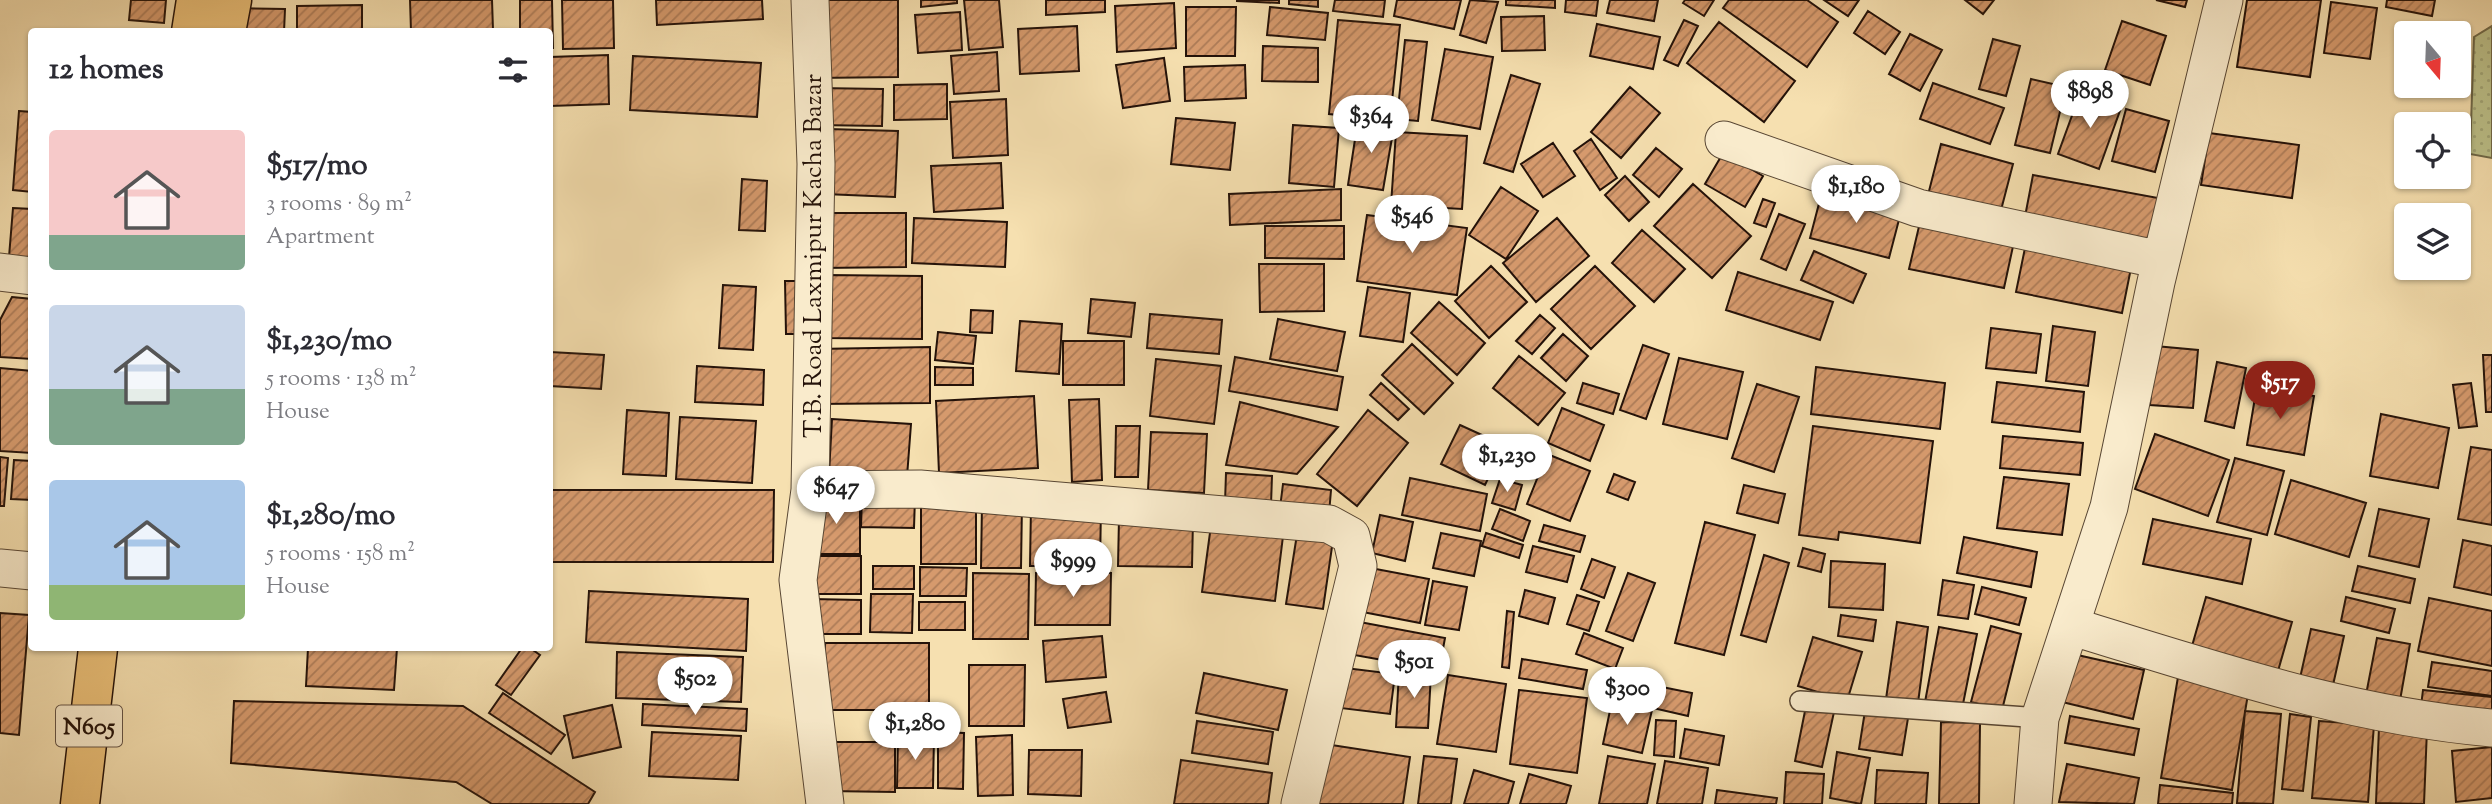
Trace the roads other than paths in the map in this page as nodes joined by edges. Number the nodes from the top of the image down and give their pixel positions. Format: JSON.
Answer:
{"nodes":[{"id":1,"x":196,"y":0,"type":"edge"},
{"id":2,"x":232,"y":0,"type":"edge"},
{"id":3,"x":810,"y":0,"type":"edge"},
{"id":4,"x":2224,"y":0,"type":"edge"},
{"id":5,"x":192,"y":28,"type":"edge"},
{"id":6,"x":227,"y":28,"type":"edge"},
{"id":7,"x":1724,"y":140,"type":"dead end"},
{"id":8,"x":2161,"y":260,"type":"junction"},
{"id":9,"x":0,"y":272,"type":"edge"},
{"id":10,"x":28,"y":276,"type":"edge"},
{"id":11,"x":810,"y":489,"type":"junction"},
{"id":12,"x":0,"y":568,"type":"edge"},
{"id":13,"x":28,"y":571,"type":"edge"},
{"id":14,"x":2070,"y":626,"type":"junction"},
{"id":15,"x":98,"y":651,"type":"edge"},
{"id":16,"x":122,"y":651,"type":"edge"},
{"id":17,"x":1800,"y":701,"type":"dead end"},
{"id":18,"x":2040,"y":718,"type":"junction"},
{"id":19,"x":2492,"y":728,"type":"edge"},
{"id":20,"x":79,"y":804,"type":"edge"},
{"id":21,"x":104,"y":804,"type":"edge"},
{"id":22,"x":825,"y":804,"type":"edge"},
{"id":23,"x":1300,"y":804,"type":"edge"},
{"id":24,"x":2033,"y":804,"type":"edge"}],
"edges":[{"from":1,"to":5,"type":"highway"},
{"from":2,"to":6,"type":"highway"},
{"from":3,"to":11,"type":"street","name":"T.B. Road Laxmipur Kacha Bazar"},
{"from":4,"to":8,"type":"street"},
{"from":7,"to":8,"type":"street"},
{"from":8,"to":14,"type":"street"},
{"from":9,"to":10,"type":"street"},
{"from":11,"to":22,"type":"street","name":"T.B. Road Laxmipur Kacha Bazar"},
{"from":11,"to":23,"type":"street"},
{"from":12,"to":13,"type":"street"},
{"from":14,"to":18,"type":"street"},
{"from":14,"to":19,"type":"street"},
{"from":15,"to":20,"type":"highway","number":"N605"},
{"from":16,"to":21,"type":"highway","number":"N605"},
{"from":17,"to":18,"type":"lane"},
{"from":18,"to":24,"type":"street"}]}
